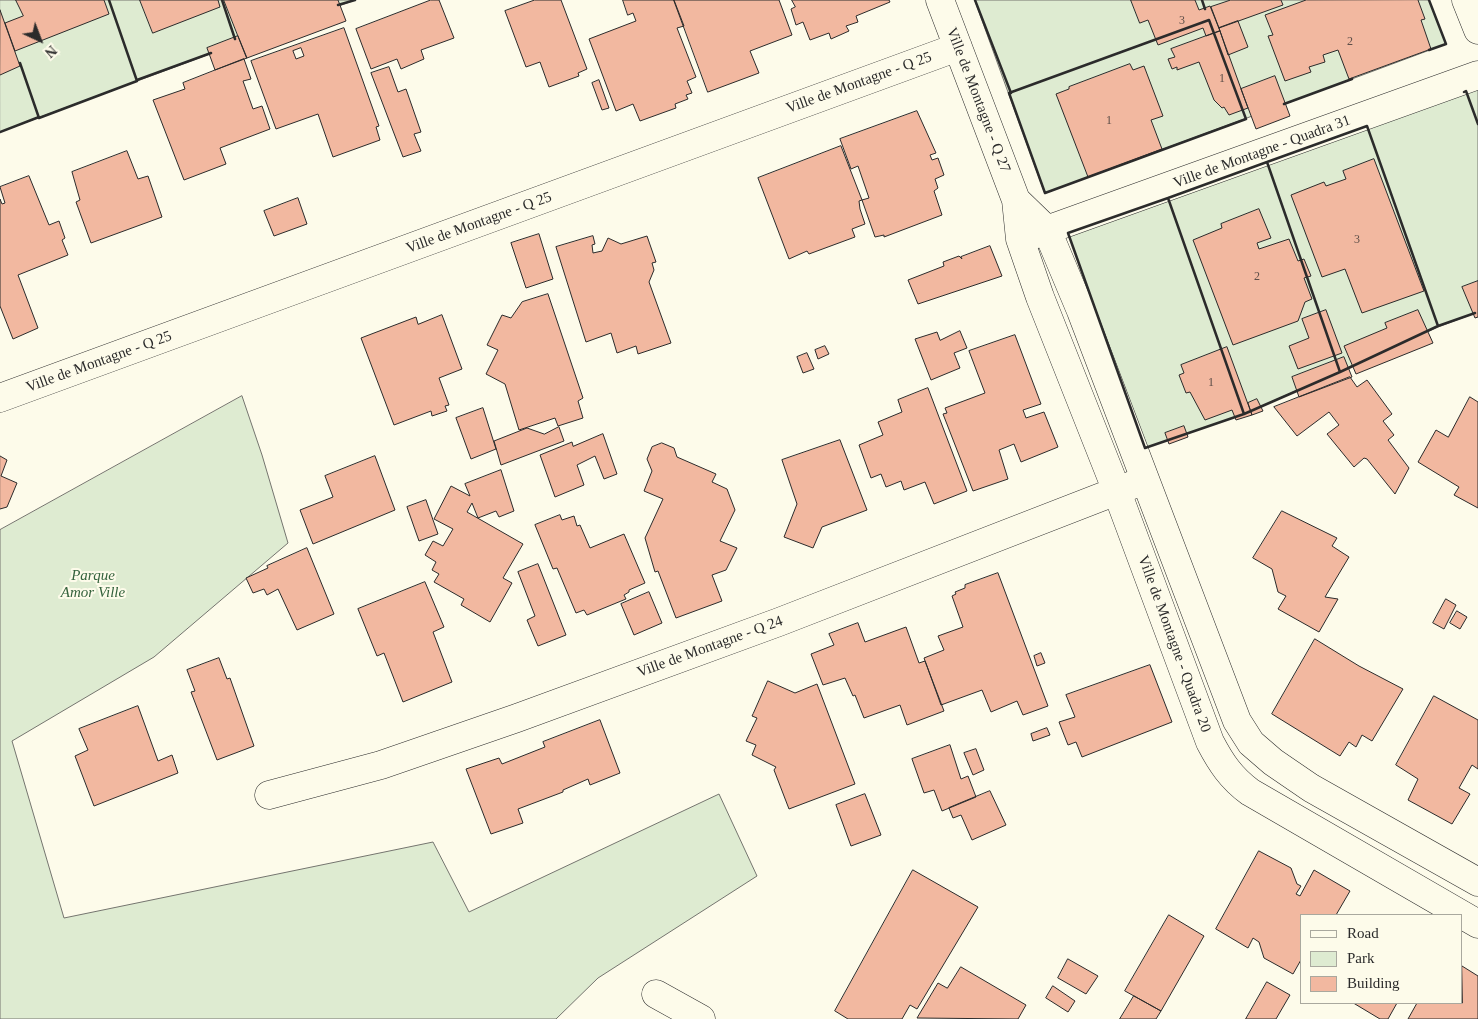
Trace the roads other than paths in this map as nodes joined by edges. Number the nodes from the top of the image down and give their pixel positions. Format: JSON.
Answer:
{"nodes":[{"id":1,"x":940,"y":0,"type":"edge"},
{"id":2,"x":1466,"y":0,"type":"edge"},
{"id":3,"x":1478,"y":30,"type":"edge"},
{"id":4,"x":958,"y":47,"type":"junction"},
{"id":5,"x":1478,"y":74,"type":"edge"},
{"id":6,"x":1016,"y":200,"type":"junction"},
{"id":7,"x":1046,"y":230,"type":"junction"},
{"id":8,"x":1020,"y":239,"type":"junction"},
{"id":9,"x":0,"y":398,"type":"edge"},
{"id":10,"x":1145,"y":480,"type":"junction"},
{"id":11,"x":1116,"y":489,"type":"junction"},
{"id":12,"x":269,"y":795,"type":"dead end"},
{"id":13,"x":1478,"y":882,"type":"edge"},
{"id":14,"x":1461,"y":914,"type":"edge"},
{"id":15,"x":1463,"y":915,"type":"edge"},
{"id":16,"x":1478,"y":924,"type":"edge"},
{"id":17,"x":656,"y":994,"type":"dead end"},
{"id":18,"x":701,"y":1019,"type":"edge"}],
"edges":[{"from":1,"to":4,"type":"street","name":"Ville de Montagne - Q 27"},
{"from":2,"to":3,"type":"street"},
{"from":4,"to":6,"type":"street","name":"Ville de Montagne - Q 27"},
{"from":4,"to":9,"type":"street","name":"Ville de Montagne - Q 25"},
{"from":5,"to":7,"type":"street","name":"Ville de Montagne - Quadra 31"},
{"from":6,"to":7,"type":"street","name":"Ville de Montagne - Q 27"},
{"from":6,"to":8,"type":"street","name":"Ville de Montagne - Q 27"},
{"from":7,"to":8,"type":"street","name":"Ville de Montagne - Quadra 31"},
{"from":7,"to":10,"type":"street","name":"Ville de Montagne - Quadra 20"},
{"from":8,"to":11,"type":"street","name":"Ville de Montagne - Quadra 20"},
{"from":10,"to":11,"type":"street","name":"Ville de Montagne - Q 24"},
{"from":10,"to":13,"type":"street","name":"Ville de Montagne - Quadra 20"},
{"from":11,"to":12,"type":"street","name":"Ville de Montagne - Q 24"},
{"from":11,"to":14,"type":"street","name":"Ville de Montagne - Quadra 20"},
{"from":15,"to":16,"type":"street","name":"Ville de Montagne - Quadra 20"},
{"from":17,"to":18,"type":"street"}]}
